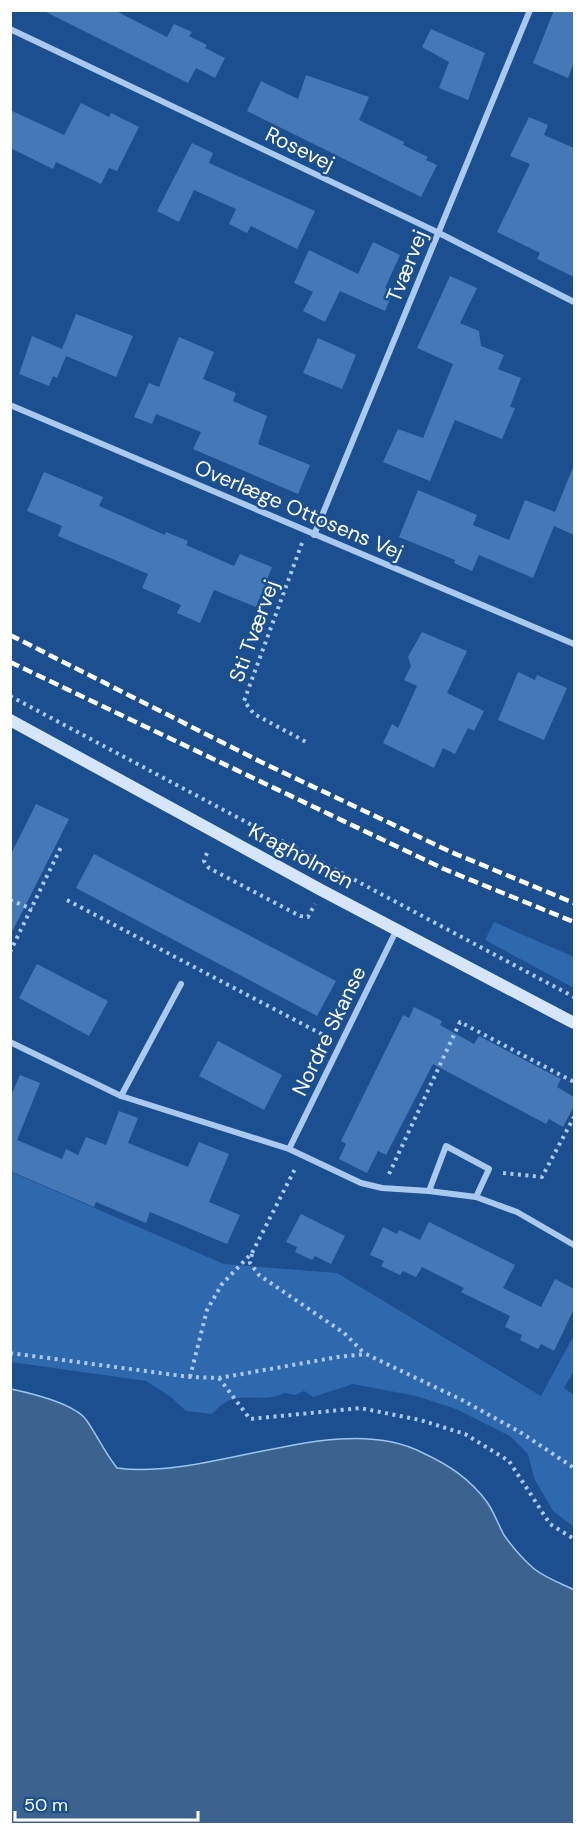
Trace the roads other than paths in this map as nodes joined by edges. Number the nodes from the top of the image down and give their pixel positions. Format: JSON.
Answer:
{"nodes":[{"id":1,"x":530,"y":10,"type":"edge"},
{"id":2,"x":10,"y":29,"type":"edge"},
{"id":3,"x":439,"y":233,"type":"junction"},
{"id":4,"x":574,"y":302,"type":"edge"},
{"id":5,"x":10,"y":405,"type":"edge"},
{"id":6,"x":314,"y":535,"type":"junction"},
{"id":7,"x":574,"y":644,"type":"edge"},
{"id":8,"x":10,"y":720,"type":"edge"},
{"id":9,"x":398,"y":929,"type":"junction"},
{"id":10,"x":181,"y":984,"type":"dead end"},
{"id":11,"x":574,"y":1023,"type":"edge"},
{"id":12,"x":10,"y":1042,"type":"edge"},
{"id":13,"x":121,"y":1096,"type":"junction"},
{"id":14,"x":289,"y":1149,"type":"junction"},
{"id":15,"x":429,"y":1191,"type":"junction"},
{"id":16,"x":476,"y":1197,"type":"junction"},
{"id":17,"x":574,"y":1245,"type":"edge"}],
"edges":[{"from":1,"to":3,"type":"street","name":"Tværvej"},
{"from":2,"to":3,"type":"street","name":"Rosevej"},
{"from":3,"to":4,"type":"street","name":"Rosevej"},
{"from":3,"to":6,"type":"street","name":"Tværvej"},
{"from":5,"to":6,"type":"street","name":"Overlæge Ottosens Vej"},
{"from":6,"to":7,"type":"street","name":"Overlæge Ottosens Vej"},
{"from":8,"to":9,"type":"street","name":"Kragholmen"},
{"from":9,"to":11,"type":"street","name":"Kragholmen"},
{"from":9,"to":14,"type":"street","name":"Nordre Skanse"},
{"from":10,"to":13,"type":"street"},
{"from":12,"to":13,"type":"street"},
{"from":13,"to":14,"type":"street"},
{"from":14,"to":15,"type":"street"},
{"from":15,"to":16,"type":"street"},
{"from":15,"to":16,"type":"street"},
{"from":16,"to":17,"type":"street"}]}
